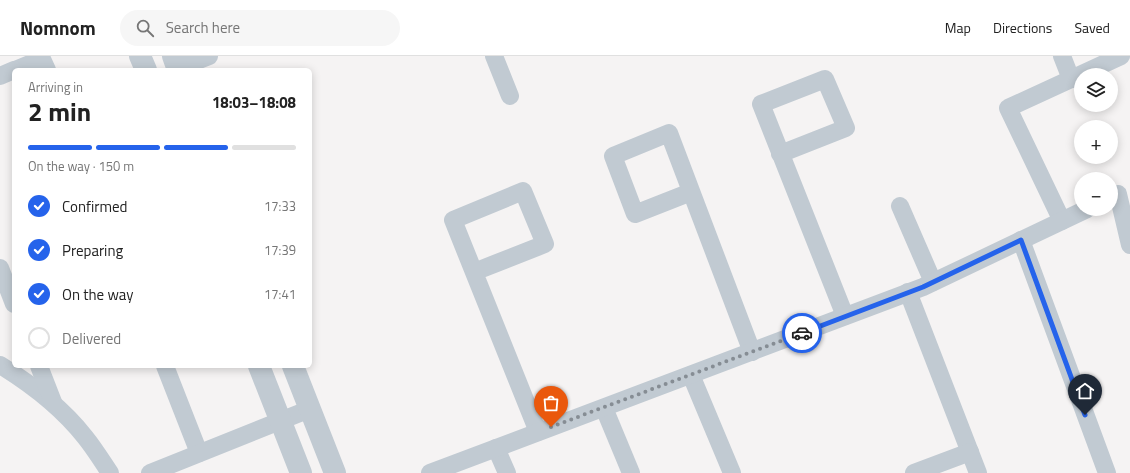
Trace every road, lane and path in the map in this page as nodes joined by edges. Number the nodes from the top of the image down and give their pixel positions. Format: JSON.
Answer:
{"nodes":[{"id":1,"x":140,"y":56,"type":"edge"},
{"id":2,"x":209,"y":56,"type":"edge"},
{"id":3,"x":494,"y":56,"type":"edge"},
{"id":4,"x":1062,"y":56,"type":"edge"},
{"id":5,"x":1121,"y":56,"type":"edge"},
{"id":6,"x":43,"y":62,"type":"edge"},
{"id":7,"x":176,"y":65,"type":"edge"},
{"id":8,"x":22,"y":68,"type":"edge"},
{"id":9,"x":145,"y":68,"type":"edge"},
{"id":10,"x":12,"y":71,"type":"edge"},
{"id":11,"x":0,"y":76,"type":"edge"},
{"id":12,"x":1071,"y":79,"type":"junction"},
{"id":13,"x":510,"y":96,"type":"dead end"},
{"id":14,"x":780,"y":154,"type":"junction"},
{"id":15,"x":691,"y":192,"type":"junction"},
{"id":16,"x":1120,"y":193,"type":"edge"},
{"id":17,"x":900,"y":206,"type":"dead end"},
{"id":18,"x":1074,"y":215,"type":"edge"},
{"id":19,"x":1062,"y":221,"type":"junction"},
{"id":20,"x":1021,"y":240,"type":"junction"},
{"id":21,"x":1130,"y":245,"type":"edge"},
{"id":22,"x":0,"y":268,"type":"edge"},
{"id":23,"x":474,"y":272,"type":"junction"},
{"id":24,"x":933,"y":282,"type":"junction"},
{"id":25,"x":908,"y":292,"type":"junction"},
{"id":26,"x":12,"y":299,"type":"edge"},
{"id":27,"x":845,"y":316,"type":"junction"},
{"id":28,"x":752,"y":352,"type":"junction"},
{"id":29,"x":0,"y":365,"type":"edge"},
{"id":30,"x":40,"y":368,"type":"edge"},
{"id":31,"x":166,"y":368,"type":"edge"},
{"id":32,"x":260,"y":368,"type":"edge"},
{"id":33,"x":295,"y":368,"type":"edge"},
{"id":34,"x":691,"y":374,"type":"junction"},
{"id":35,"x":53,"y":404,"type":"junction"},
{"id":36,"x":604,"y":408,"type":"junction"},
{"id":37,"x":310,"y":409,"type":"junction"},
{"id":38,"x":280,"y":421,"type":"junction"},
{"id":39,"x":538,"y":432,"type":"junction"},
{"id":40,"x":496,"y":448,"type":"junction"},
{"id":41,"x":970,"y":452,"type":"junction"},
{"id":42,"x":199,"y":453,"type":"junction"},
{"id":43,"x":110,"y":473,"type":"edge"},
{"id":44,"x":150,"y":473,"type":"edge"},
{"id":45,"x":302,"y":473,"type":"edge"},
{"id":46,"x":335,"y":473,"type":"edge"},
{"id":47,"x":430,"y":473,"type":"edge"},
{"id":48,"x":506,"y":473,"type":"edge"},
{"id":49,"x":631,"y":473,"type":"edge"},
{"id":50,"x":732,"y":473,"type":"edge"},
{"id":51,"x":914,"y":473,"type":"edge"},
{"id":52,"x":978,"y":473,"type":"edge"},
{"id":53,"x":1107,"y":473,"type":"edge"}],
"edges":[{"from":1,"to":9,"type":"street"},
{"from":2,"to":7,"type":"street"},
{"from":3,"to":13,"type":"street"},
{"from":4,"to":12,"type":"street"},
{"from":5,"to":12,"type":"street"},
{"from":6,"to":8,"type":"street"},
{"from":10,"to":11,"type":"street"},
{"from":12,"to":19,"type":"street"},
{"from":14,"to":14,"type":"street"},
{"from":14,"to":27,"type":"street"},
{"from":15,"to":15,"type":"street"},
{"from":15,"to":28,"type":"street"},
{"from":16,"to":21,"type":"street"},
{"from":17,"to":24,"type":"street"},
{"from":18,"to":19,"type":"street"},
{"from":19,"to":20,"type":"street"},
{"from":20,"to":24,"type":"street"},
{"from":20,"to":53,"type":"street"},
{"from":22,"to":26,"type":"street"},
{"from":23,"to":23,"type":"street"},
{"from":23,"to":39,"type":"street"},
{"from":24,"to":25,"type":"street"},
{"from":25,"to":27,"type":"street"},
{"from":25,"to":41,"type":"street"},
{"from":27,"to":28,"type":"street"},
{"from":28,"to":34,"type":"street"},
{"from":29,"to":35,"type":"street"},
{"from":30,"to":35,"type":"street"},
{"from":31,"to":42,"type":"street"},
{"from":32,"to":38,"type":"street"},
{"from":33,"to":37,"type":"street"},
{"from":34,"to":36,"type":"street"},
{"from":34,"to":50,"type":"street"},
{"from":35,"to":43,"type":"street"},
{"from":36,"to":39,"type":"street"},
{"from":36,"to":49,"type":"street"},
{"from":37,"to":38,"type":"street"},
{"from":37,"to":46,"type":"street"},
{"from":38,"to":42,"type":"street"},
{"from":38,"to":45,"type":"street"},
{"from":39,"to":40,"type":"street"},
{"from":40,"to":47,"type":"street"},
{"from":40,"to":48,"type":"street"},
{"from":41,"to":51,"type":"street"},
{"from":41,"to":52,"type":"street"},
{"from":42,"to":44,"type":"street"}]}
